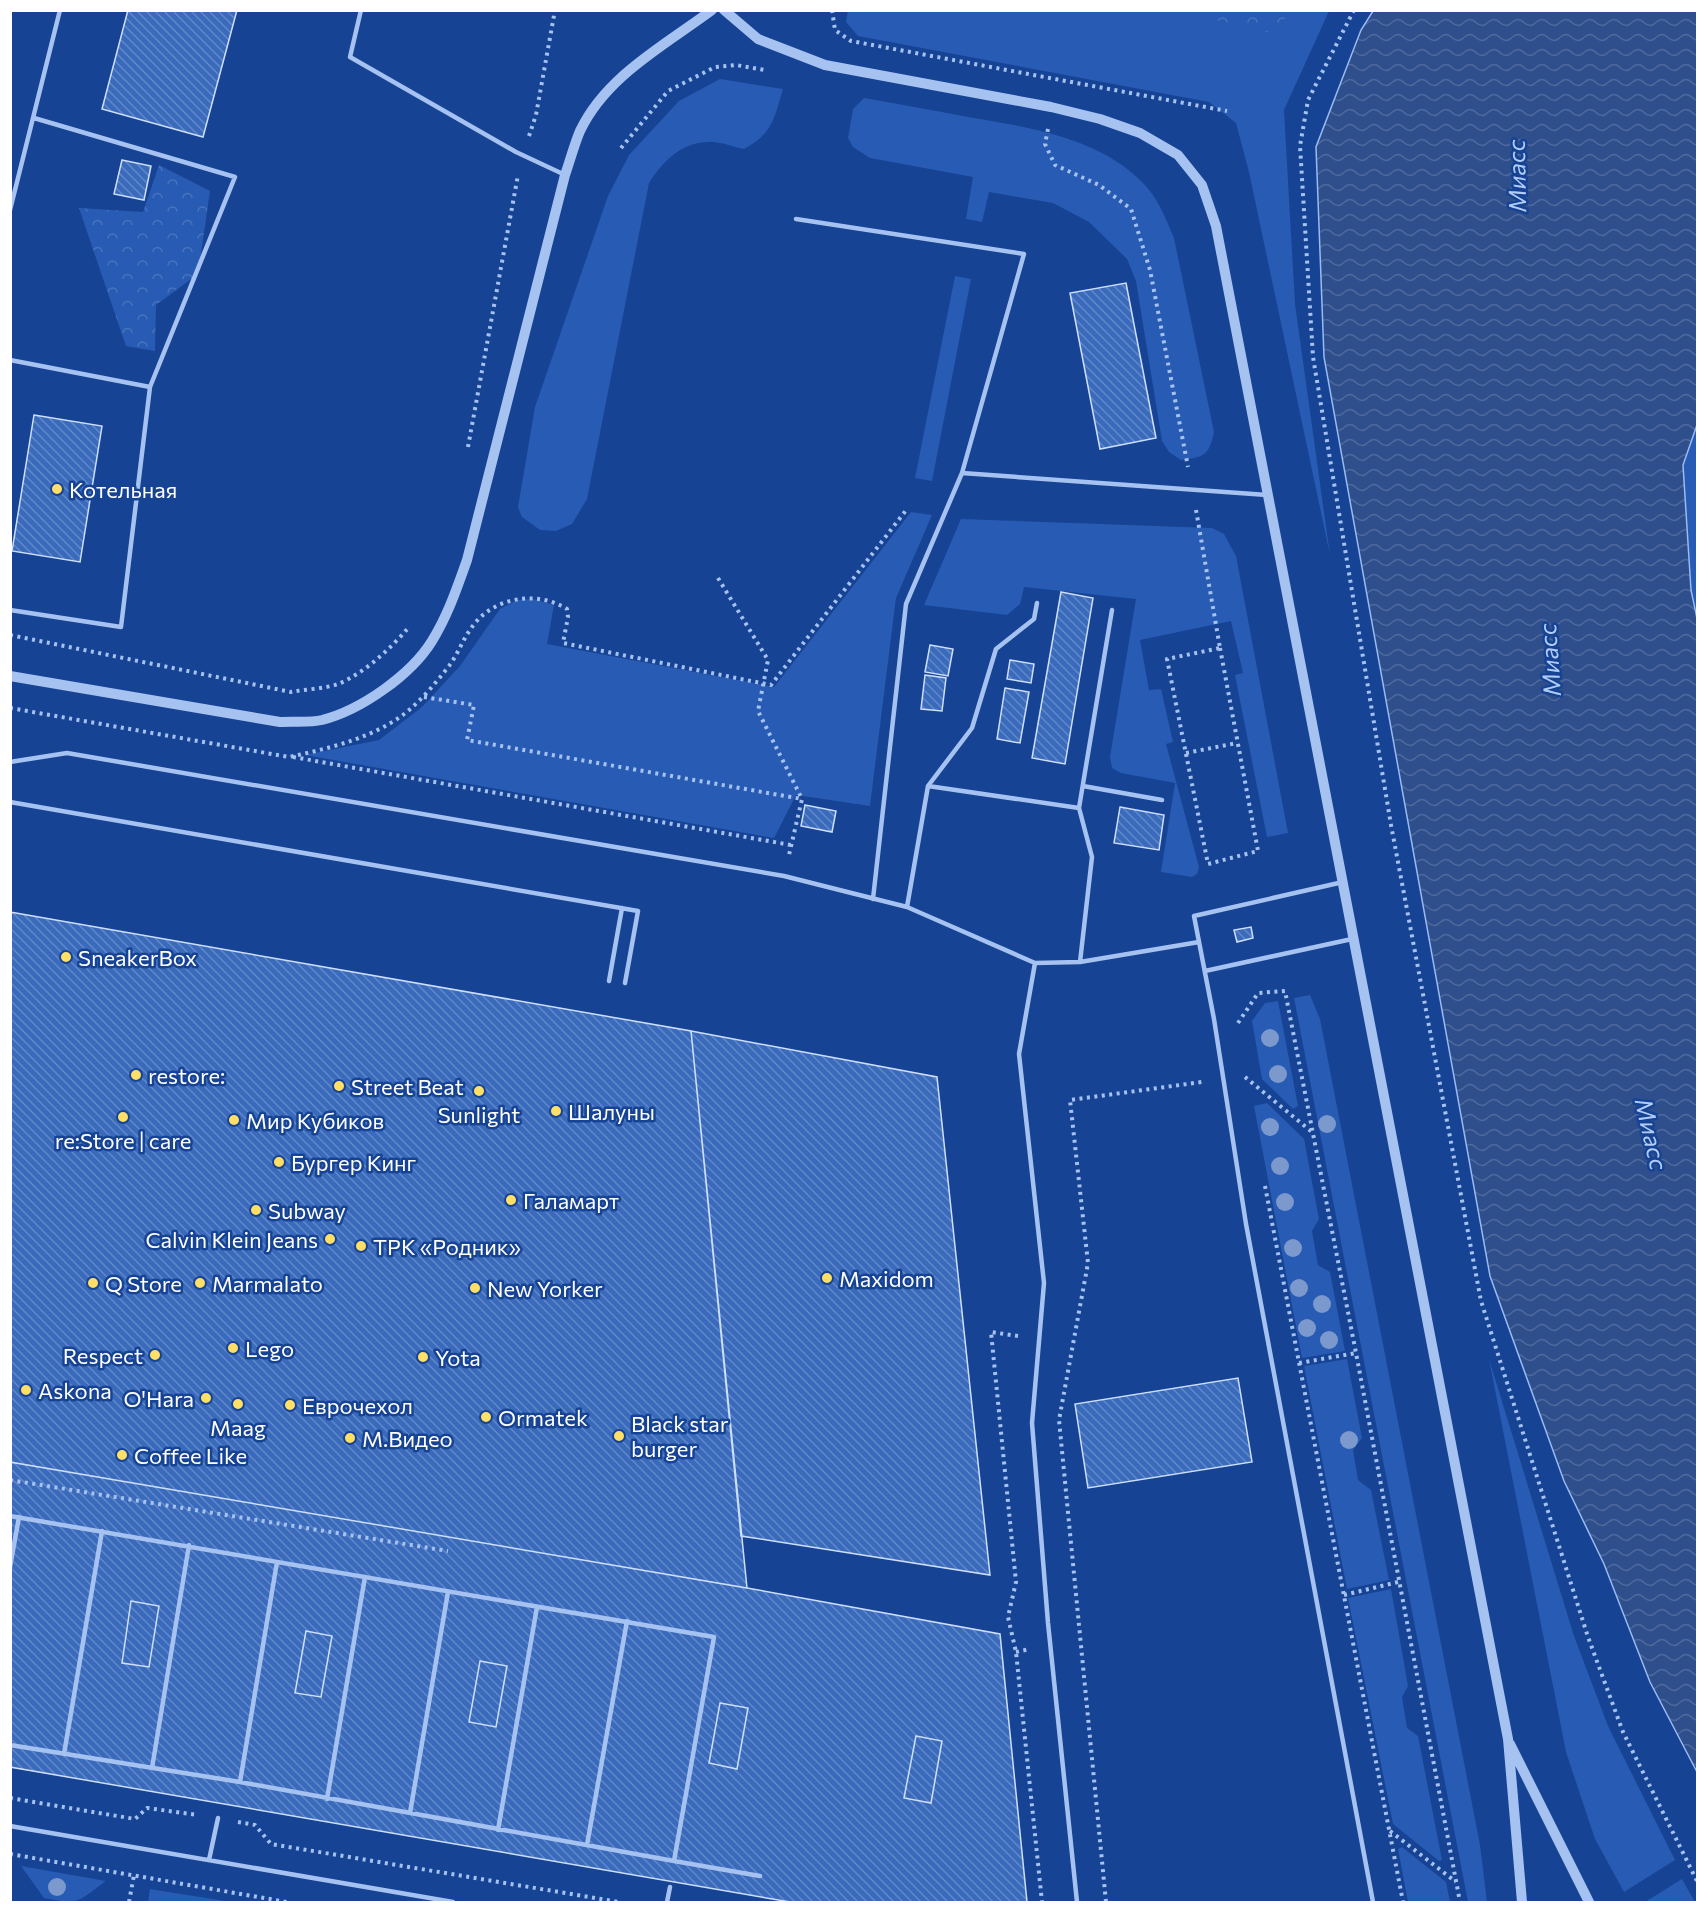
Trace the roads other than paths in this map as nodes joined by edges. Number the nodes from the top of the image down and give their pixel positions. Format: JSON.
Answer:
{"nodes":[{"id":1,"x":60,"y":10,"type":"edge"},
{"id":2,"x":361,"y":10,"type":"edge"},
{"id":3,"x":712,"y":10,"type":"edge"},
{"id":4,"x":724,"y":10,"type":"edge"},
{"id":5,"x":34,"y":118,"type":"junction"},
{"id":6,"x":565,"y":175,"type":"junction"},
{"id":7,"x":10,"y":210,"type":"edge"},
{"id":8,"x":796,"y":219,"type":"dead end"},
{"id":9,"x":10,"y":360,"type":"edge"},
{"id":10,"x":150,"y":387,"type":"junction"},
{"id":11,"x":962,"y":473,"type":"junction"},
{"id":12,"x":1268,"y":495,"type":"junction"},
{"id":13,"x":1038,"y":603,"type":"dead end"},
{"id":14,"x":10,"y":610,"type":"edge"},
{"id":15,"x":1112,"y":610,"type":"dead end"},
{"id":16,"x":10,"y":676,"type":"edge"},
{"id":17,"x":10,"y":762,"type":"edge"},
{"id":18,"x":928,"y":786,"type":"junction"},
{"id":19,"x":1083,"y":786,"type":"junction"},
{"id":20,"x":1162,"y":800,"type":"dead end"},
{"id":21,"x":10,"y":802,"type":"edge"},
{"id":22,"x":1079,"y":808,"type":"junction"},
{"id":23,"x":1344,"y":882,"type":"junction"},
{"id":24,"x":873,"y":899,"type":"junction"},
{"id":25,"x":907,"y":907,"type":"junction"},
{"id":26,"x":621,"y":908,"type":"junction"},
{"id":27,"x":1354,"y":939,"type":"junction"},
{"id":28,"x":1199,"y":942,"type":"junction"},
{"id":29,"x":1080,"y":962,"type":"junction"},
{"id":30,"x":1035,"y":963,"type":"junction"},
{"id":31,"x":1205,"y":971,"type":"junction"},
{"id":32,"x":609,"y":981,"type":"dead end"},
{"id":33,"x":625,"y":983,"type":"dead end"},
{"id":34,"x":10,"y":1516,"type":"edge"},
{"id":35,"x":19,"y":1517,"type":"junction"},
{"id":36,"x":102,"y":1531,"type":"junction"},
{"id":37,"x":189,"y":1545,"type":"junction"},
{"id":38,"x":277,"y":1562,"type":"junction"},
{"id":39,"x":10,"y":1567,"type":"edge"},
{"id":40,"x":365,"y":1577,"type":"junction"},
{"id":41,"x":448,"y":1592,"type":"junction"},
{"id":42,"x":537,"y":1607,"type":"junction"},
{"id":43,"x":627,"y":1621,"type":"junction"},
{"id":44,"x":1508,"y":1738,"type":"junction"},
{"id":45,"x":10,"y":1745,"type":"edge"},
{"id":46,"x":64,"y":1754,"type":"junction"},
{"id":47,"x":152,"y":1768,"type":"junction"},
{"id":48,"x":240,"y":1782,"type":"junction"},
{"id":49,"x":327,"y":1799,"type":"junction"},
{"id":50,"x":410,"y":1814,"type":"junction"},
{"id":51,"x":218,"y":1818,"type":"road end"},
{"id":52,"x":10,"y":1826,"type":"edge"},
{"id":53,"x":498,"y":1830,"type":"junction"},
{"id":54,"x":587,"y":1845,"type":"junction"},
{"id":55,"x":209,"y":1860,"type":"junction"},
{"id":56,"x":674,"y":1862,"type":"junction"},
{"id":57,"x":760,"y":1876,"type":"dead end"},
{"id":58,"x":669,"y":1887,"type":"dead end"},
{"id":59,"x":453,"y":1902,"type":"edge"},
{"id":60,"x":667,"y":1902,"type":"edge"},
{"id":61,"x":1077,"y":1902,"type":"edge"},
{"id":62,"x":1373,"y":1902,"type":"edge"},
{"id":63,"x":1522,"y":1902,"type":"edge"},
{"id":64,"x":1589,"y":1902,"type":"edge"}],
"edges":[{"from":1,"to":5,"type":"lane"},
{"from":2,"to":6,"type":"lane"},
{"from":3,"to":6,"type":"street"},
{"from":4,"to":12,"type":"street"},
{"from":5,"to":7,"type":"lane"},
{"from":5,"to":10,"type":"lane"},
{"from":6,"to":16,"type":"street"},
{"from":8,"to":11,"type":"lane"},
{"from":9,"to":10,"type":"lane"},
{"from":10,"to":14,"type":"lane"},
{"from":11,"to":12,"type":"lane"},
{"from":11,"to":24,"type":"lane"},
{"from":12,"to":23,"type":"street"},
{"from":13,"to":18,"type":"lane"},
{"from":15,"to":19,"type":"lane"},
{"from":17,"to":24,"type":"lane"},
{"from":18,"to":22,"type":"lane"},
{"from":18,"to":25,"type":"lane"},
{"from":19,"to":20,"type":"lane"},
{"from":19,"to":22,"type":"lane"},
{"from":21,"to":26,"type":"lane"},
{"from":22,"to":29,"type":"lane"},
{"from":23,"to":27,"type":"street"},
{"from":23,"to":28,"type":"lane"},
{"from":24,"to":25,"type":"lane"},
{"from":25,"to":30,"type":"lane"},
{"from":26,"to":32,"type":"lane"},
{"from":26,"to":33,"type":"lane"},
{"from":27,"to":31,"type":"lane"},
{"from":27,"to":44,"type":"street"},
{"from":28,"to":29,"type":"lane"},
{"from":28,"to":31,"type":"lane"},
{"from":29,"to":30,"type":"lane"},
{"from":30,"to":61,"type":"lane"},
{"from":31,"to":62,"type":"lane"},
{"from":34,"to":35,"type":"lane"},
{"from":35,"to":36,"type":"lane"},
{"from":35,"to":39,"type":"lane"},
{"from":36,"to":37,"type":"lane"},
{"from":36,"to":46,"type":"lane"},
{"from":37,"to":38,"type":"lane"},
{"from":37,"to":47,"type":"lane"},
{"from":38,"to":40,"type":"lane"},
{"from":38,"to":48,"type":"lane"},
{"from":40,"to":41,"type":"lane"},
{"from":40,"to":49,"type":"lane"},
{"from":41,"to":42,"type":"lane"},
{"from":41,"to":50,"type":"lane"},
{"from":42,"to":43,"type":"lane"},
{"from":42,"to":53,"type":"lane"},
{"from":43,"to":54,"type":"lane"},
{"from":43,"to":56,"type":"lane"},
{"from":44,"to":63,"type":"street"},
{"from":44,"to":64,"type":"street"},
{"from":45,"to":46,"type":"lane"},
{"from":46,"to":47,"type":"lane"},
{"from":47,"to":48,"type":"lane"},
{"from":48,"to":49,"type":"lane"},
{"from":49,"to":50,"type":"lane"},
{"from":50,"to":53,"type":"lane"},
{"from":51,"to":55,"type":"lane"},
{"from":52,"to":55,"type":"lane"},
{"from":53,"to":54,"type":"lane"},
{"from":54,"to":56,"type":"lane"},
{"from":55,"to":59,"type":"lane"},
{"from":56,"to":57,"type":"lane"},
{"from":58,"to":60,"type":"lane"}]}
